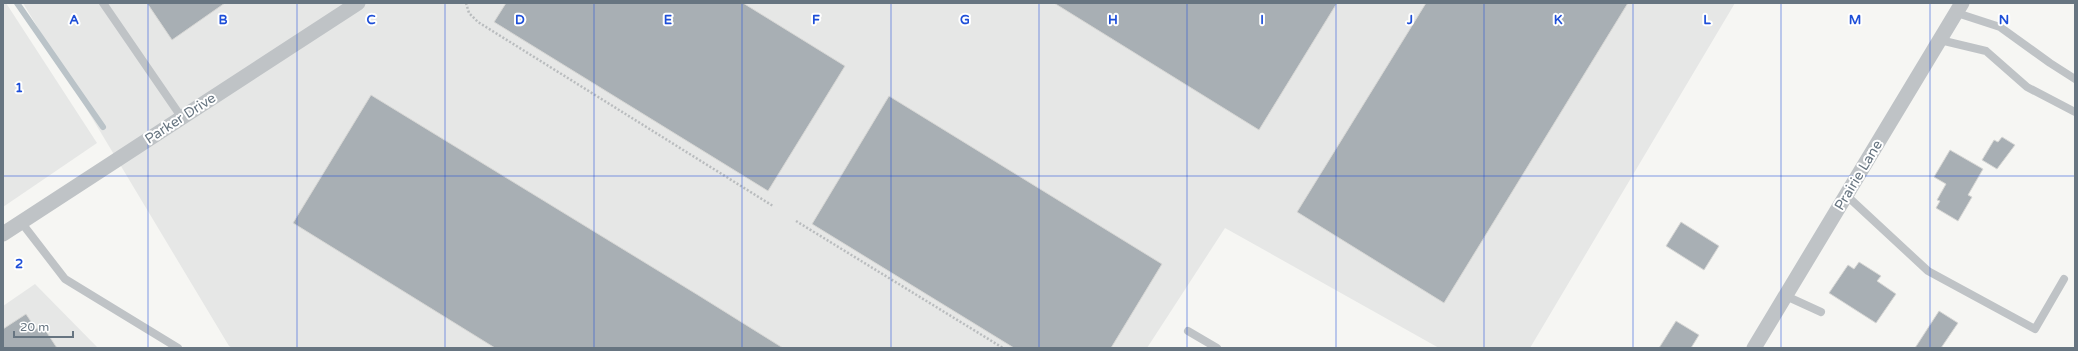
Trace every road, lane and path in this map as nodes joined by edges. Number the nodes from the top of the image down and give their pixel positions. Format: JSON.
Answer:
{"nodes":[{"id":1,"x":103,"y":3,"type":"edge"},
{"id":2,"x":358,"y":3,"type":"edge"},
{"id":3,"x":466,"y":3,"type":"edge"},
{"id":4,"x":1960,"y":8,"type":"edge"},
{"id":5,"x":1940,"y":40,"type":"junction"},
{"id":6,"x":2075,"y":79,"type":"edge"},
{"id":7,"x":2075,"y":112,"type":"edge"},
{"id":8,"x":182,"y":118,"type":"junction"},
{"id":9,"x":1846,"y":195,"type":"junction"},
{"id":10,"x":773,"y":206,"type":"dead end"},
{"id":11,"x":796,"y":220,"type":"dead end"},
{"id":12,"x":21,"y":222,"type":"junction"},
{"id":13,"x":3,"y":234,"type":"edge"},
{"id":14,"x":2064,"y":279,"type":"dead end"},
{"id":15,"x":1786,"y":296,"type":"junction"},
{"id":16,"x":1821,"y":312,"type":"dead end"},
{"id":17,"x":1188,"y":331,"type":"dead end"},
{"id":18,"x":178,"y":348,"type":"edge"},
{"id":19,"x":1003,"y":348,"type":"edge"},
{"id":20,"x":1217,"y":348,"type":"edge"},
{"id":21,"x":1754,"y":348,"type":"edge"}],
"edges":[{"from":1,"to":8,"type":"lane"},
{"from":2,"to":8,"type":"street","name":"Parker Drive"},
{"from":3,"to":10,"type":"path"},
{"from":4,"to":5,"type":"street","name":"Prairie Lane"},
{"from":4,"to":6,"type":"lane"},
{"from":5,"to":7,"type":"lane"},
{"from":5,"to":9,"type":"street","name":"Prairie Lane"},
{"from":8,"to":12,"type":"street","name":"Parker Drive"},
{"from":9,"to":14,"type":"lane"},
{"from":9,"to":15,"type":"street","name":"Prairie Lane"},
{"from":11,"to":19,"type":"path"},
{"from":12,"to":13,"type":"street","name":"Parker Drive"},
{"from":12,"to":18,"type":"lane"},
{"from":15,"to":16,"type":"lane"},
{"from":15,"to":21,"type":"street","name":"Prairie Lane"},
{"from":17,"to":20,"type":"lane"}]}
